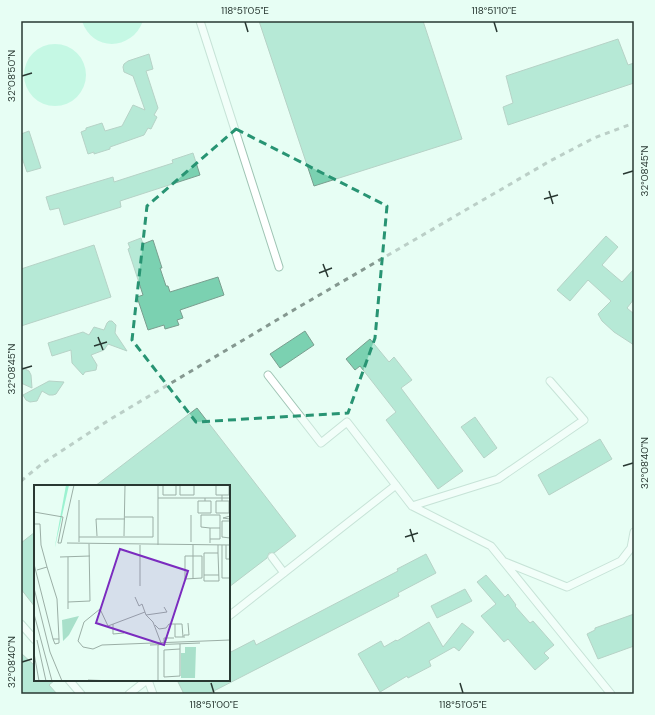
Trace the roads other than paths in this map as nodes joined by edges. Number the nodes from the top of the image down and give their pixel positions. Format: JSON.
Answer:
{"nodes":[{"id":1,"x":200,"y":21,"type":"edge"},
{"id":2,"x":279,"y":267,"type":"dead end"},
{"id":3,"x":268,"y":375,"type":"dead end"},
{"id":4,"x":550,"y":381,"type":"dead end"},
{"id":5,"x":396,"y":485,"type":"junction"},
{"id":6,"x":412,"y":506,"type":"junction"},
{"id":7,"x":634,"y":532,"type":"edge"},
{"id":8,"x":272,"y":557,"type":"dead end"},
{"id":9,"x":503,"y":561,"type":"junction"},
{"id":10,"x":284,"y":573,"type":"junction"},
{"id":11,"x":230,"y":615,"type":"edge"},
{"id":12,"x":21,"y":624,"type":"edge"},
{"id":13,"x":34,"y":639,"type":"edge"},
{"id":14,"x":70,"y":681,"type":"edge"},
{"id":15,"x":146,"y":681,"type":"edge"},
{"id":16,"x":147,"y":681,"type":"edge"},
{"id":17,"x":81,"y":694,"type":"edge"},
{"id":18,"x":129,"y":694,"type":"edge"},
{"id":19,"x":153,"y":694,"type":"edge"},
{"id":20,"x":611,"y":694,"type":"edge"}],
"edges":[{"from":1,"to":2,"type":"lane"},
{"from":3,"to":5,"type":"lane"},
{"from":4,"to":6,"type":"lane"},
{"from":5,"to":6,"type":"lane"},
{"from":5,"to":10,"type":"lane"},
{"from":6,"to":9,"type":"lane"},
{"from":7,"to":9,"type":"lane"},
{"from":8,"to":10,"type":"lane"},
{"from":9,"to":20,"type":"lane"},
{"from":10,"to":11,"type":"lane"},
{"from":12,"to":13,"type":"lane"},
{"from":14,"to":17,"type":"lane"},
{"from":15,"to":18,"type":"lane"},
{"from":16,"to":19,"type":"lane"}]}
